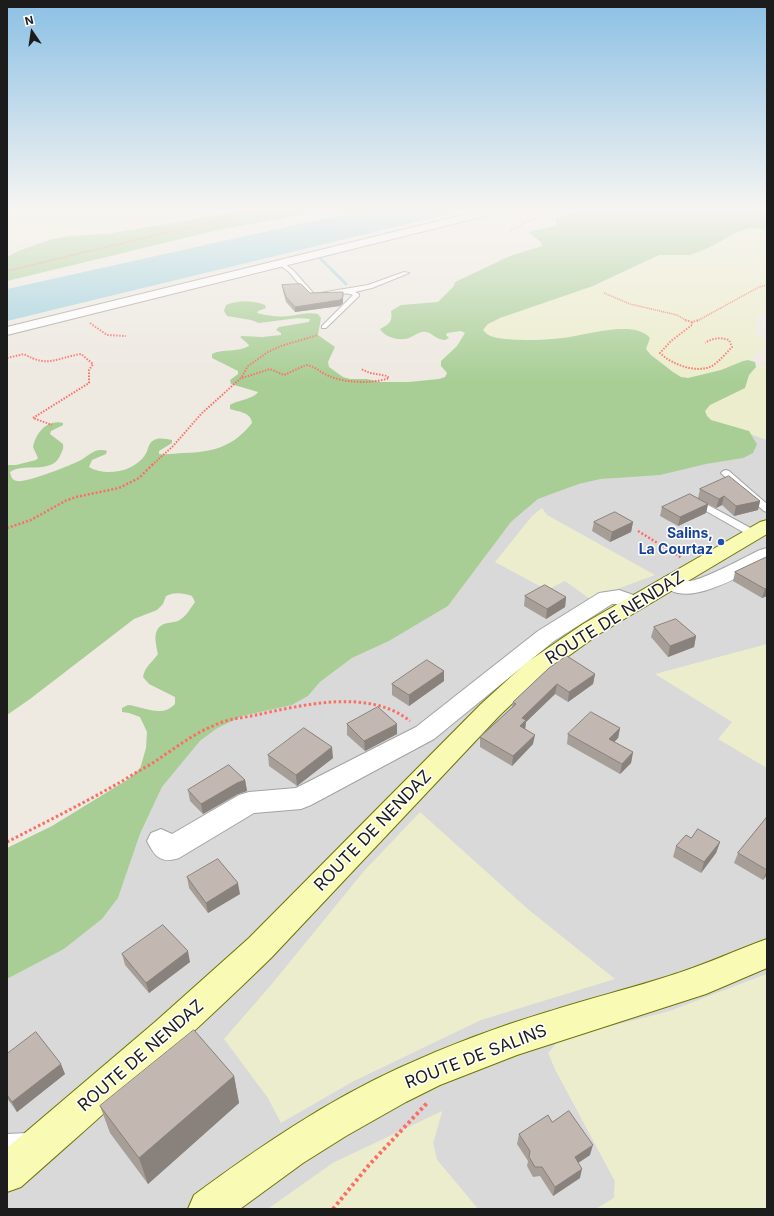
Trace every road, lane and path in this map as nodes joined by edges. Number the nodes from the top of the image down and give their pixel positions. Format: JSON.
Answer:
{"nodes":[{"id":1,"x":25,"y":267,"type":"edge"},
{"id":2,"x":271,"y":267,"type":"edge"},
{"id":3,"x":286,"y":267,"type":"edge"},
{"id":4,"x":7,"y":271,"type":"edge"},
{"id":5,"x":406,"y":273,"type":"dead end"},
{"id":6,"x":767,"y":285,"type":"edge"},
{"id":7,"x":348,"y":291,"type":"junction"},
{"id":8,"x":604,"y":293,"type":"dead end"},
{"id":9,"x":77,"y":314,"type":"junction"},
{"id":10,"x":692,"y":322,"type":"junction"},
{"id":11,"x":324,"y":327,"type":"joint"},
{"id":12,"x":7,"y":331,"type":"edge"},
{"id":13,"x":126,"y":336,"type":"dead end"},
{"id":14,"x":705,"y":343,"type":"dead end"},
{"id":15,"x":7,"y":358,"type":"edge"},
{"id":16,"x":361,"y":369,"type":"dead end"},
{"id":17,"x":241,"y":378,"type":"junction"},
{"id":18,"x":52,"y":425,"type":"dead end"},
{"id":19,"x":726,"y":473,"type":"dead end"},
{"id":20,"x":692,"y":500,"type":"edge"},
{"id":21,"x":767,"y":509,"type":"edge"},
{"id":22,"x":7,"y":528,"type":"edge"},
{"id":23,"x":638,"y":531,"type":"dead end"},
{"id":24,"x":763,"y":538,"type":"edge"},
{"id":25,"x":698,"y":567,"type":"junction"},
{"id":26,"x":672,"y":582,"type":"junction"},
{"id":27,"x":634,"y":603,"type":"junction"},
{"id":28,"x":425,"y":733,"type":"junction"},
{"id":29,"x":161,"y":841,"type":"dead end"},
{"id":30,"x":7,"y":842,"type":"edge"},
{"id":31,"x":767,"y":953,"type":"edge"},
{"id":32,"x":431,"y":1099,"type":"dead end"},
{"id":33,"x":44,"y":1141,"type":"junction"},
{"id":34,"x":7,"y":1143,"type":"edge"},
{"id":35,"x":7,"y":1173,"type":"edge"},
{"id":36,"x":208,"y":1209,"type":"edge"},
{"id":37,"x":333,"y":1209,"type":"edge"}],
"edges":[{"from":1,"to":4,"type":"path"},
{"from":2,"to":9,"type":"street"},
{"from":3,"to":7,"type":"lane"},
{"from":5,"to":7,"type":"lane"},
{"from":6,"to":10,"type":"path"},
{"from":7,"to":11,"type":"lane"},
{"from":8,"to":10,"type":"path"},
{"from":9,"to":12,"type":"street"},
{"from":9,"to":13,"type":"path"},
{"from":10,"to":14,"type":"path"},
{"from":11,"to":17,"type":"path"},
{"from":15,"to":18,"type":"path"},
{"from":16,"to":17,"type":"path"},
{"from":17,"to":22,"type":"path"},
{"from":19,"to":21,"type":"lane"},
{"from":20,"to":24,"type":"lane"},
{"from":23,"to":25,"type":"path"},
{"from":24,"to":25,"type":"main road","name":"ROUTE DE NENDAZ"},
{"from":24,"to":26,"type":"street"},
{"from":25,"to":26,"type":"main road","name":"ROUTE DE NENDAZ"},
{"from":26,"to":27,"type":"main road","name":"ROUTE DE NENDAZ"},
{"from":27,"to":28,"type":"street"},
{"from":27,"to":33,"type":"main road","name":"ROUTE DE NENDAZ"},
{"from":28,"to":29,"type":"street"},
{"from":28,"to":30,"type":"path"},
{"from":31,"to":36,"type":"main road","name":"ROUTE DE SALINS"},
{"from":32,"to":37,"type":"path"},
{"from":33,"to":34,"type":"lane"},
{"from":33,"to":35,"type":"main road","name":"ROUTE DE NENDAZ"}]}
